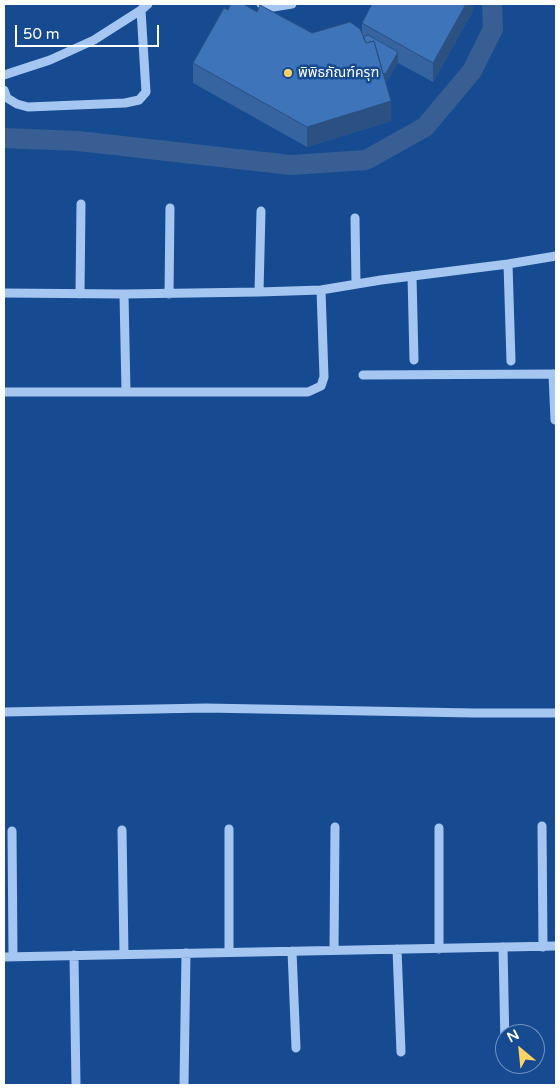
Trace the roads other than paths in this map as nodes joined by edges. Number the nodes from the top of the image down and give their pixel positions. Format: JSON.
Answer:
{"nodes":[{"id":1,"x":261,"y":4,"type":"edge"},
{"id":2,"x":292,"y":4,"type":"edge"},
{"id":3,"x":145,"y":7,"type":"edge"},
{"id":4,"x":4,"y":75,"type":"edge"},
{"id":5,"x":4,"y":90,"type":"edge"},
{"id":6,"x":81,"y":204,"type":"dead end"},
{"id":7,"x":170,"y":208,"type":"dead end"},
{"id":8,"x":261,"y":211,"type":"dead end"},
{"id":9,"x":355,"y":218,"type":"dead end"},
{"id":10,"x":556,"y":256,"type":"edge"},
{"id":11,"x":508,"y":264,"type":"junction"},
{"id":12,"x":412,"y":276,"type":"junction"},
{"id":13,"x":356,"y":284,"type":"junction"},
{"id":14,"x":321,"y":290,"type":"junction"},
{"id":15,"x":259,"y":292,"type":"junction"},
{"id":16,"x":4,"y":293,"type":"edge"},
{"id":17,"x":80,"y":294,"type":"junction"},
{"id":18,"x":124,"y":294,"type":"junction"},
{"id":19,"x":169,"y":294,"type":"junction"},
{"id":20,"x":414,"y":360,"type":"dead end"},
{"id":21,"x":511,"y":361,"type":"dead end"},
{"id":22,"x":555,"y":374,"type":"edge"},
{"id":23,"x":363,"y":375,"type":"dead end"},
{"id":24,"x":4,"y":392,"type":"edge"},
{"id":25,"x":126,"y":392,"type":"junction"},
{"id":26,"x":555,"y":420,"type":"dead end"},
{"id":27,"x":4,"y":712,"type":"edge"},
{"id":28,"x":556,"y":713,"type":"edge"},
{"id":29,"x":542,"y":826,"type":"dead end"},
{"id":30,"x":336,"y":828,"type":"dead end"},
{"id":31,"x":439,"y":828,"type":"dead end"},
{"id":32,"x":229,"y":829,"type":"dead end"},
{"id":33,"x":122,"y":830,"type":"dead end"},
{"id":34,"x":12,"y":831,"type":"dead end"},
{"id":35,"x":543,"y":946,"type":"junction"},
{"id":36,"x":556,"y":946,"type":"edge"},
{"id":37,"x":503,"y":947,"type":"junction"},
{"id":38,"x":439,"y":948,"type":"junction"},
{"id":39,"x":397,"y":949,"type":"junction"},
{"id":40,"x":334,"y":950,"type":"junction"},
{"id":41,"x":292,"y":951,"type":"junction"},
{"id":42,"x":229,"y":952,"type":"junction"},
{"id":43,"x":186,"y":953,"type":"junction"},
{"id":44,"x":124,"y":954,"type":"junction"},
{"id":45,"x":74,"y":955,"type":"junction"},
{"id":46,"x":8,"y":957,"type":"edge"},
{"id":47,"x":505,"y":1024,"type":"edge"},
{"id":48,"x":296,"y":1048,"type":"dead end"},
{"id":49,"x":401,"y":1052,"type":"dead end"},
{"id":50,"x":76,"y":1085,"type":"edge"},
{"id":51,"x":184,"y":1085,"type":"edge"}],
"edges":[{"from":1,"to":2,"type":"street"},
{"from":3,"to":4,"type":"street"},
{"from":3,"to":5,"type":"street"},
{"from":6,"to":17,"type":"street"},
{"from":7,"to":19,"type":"street"},
{"from":8,"to":15,"type":"street"},
{"from":9,"to":13,"type":"street"},
{"from":10,"to":11,"type":"street"},
{"from":11,"to":12,"type":"street"},
{"from":11,"to":21,"type":"street"},
{"from":12,"to":13,"type":"street"},
{"from":12,"to":20,"type":"street"},
{"from":13,"to":14,"type":"street"},
{"from":14,"to":15,"type":"street"},
{"from":14,"to":25,"type":"street"},
{"from":15,"to":19,"type":"street"},
{"from":16,"to":17,"type":"street"},
{"from":17,"to":18,"type":"street"},
{"from":18,"to":19,"type":"street"},
{"from":18,"to":25,"type":"street"},
{"from":22,"to":23,"type":"street"},
{"from":22,"to":26,"type":"street"},
{"from":24,"to":25,"type":"street"},
{"from":27,"to":28,"type":"street"},
{"from":29,"to":35,"type":"street"},
{"from":30,"to":40,"type":"street"},
{"from":31,"to":38,"type":"street"},
{"from":32,"to":42,"type":"street"},
{"from":33,"to":44,"type":"street"},
{"from":34,"to":46,"type":"street"},
{"from":35,"to":36,"type":"street"},
{"from":35,"to":37,"type":"street"},
{"from":37,"to":38,"type":"street"},
{"from":37,"to":47,"type":"street"},
{"from":38,"to":39,"type":"street"},
{"from":39,"to":40,"type":"street"},
{"from":39,"to":49,"type":"street"},
{"from":40,"to":41,"type":"street"},
{"from":41,"to":42,"type":"street"},
{"from":41,"to":48,"type":"street"},
{"from":42,"to":43,"type":"street"},
{"from":43,"to":44,"type":"street"},
{"from":43,"to":51,"type":"street"},
{"from":44,"to":45,"type":"street"},
{"from":45,"to":46,"type":"street"},
{"from":45,"to":50,"type":"street"}]}
